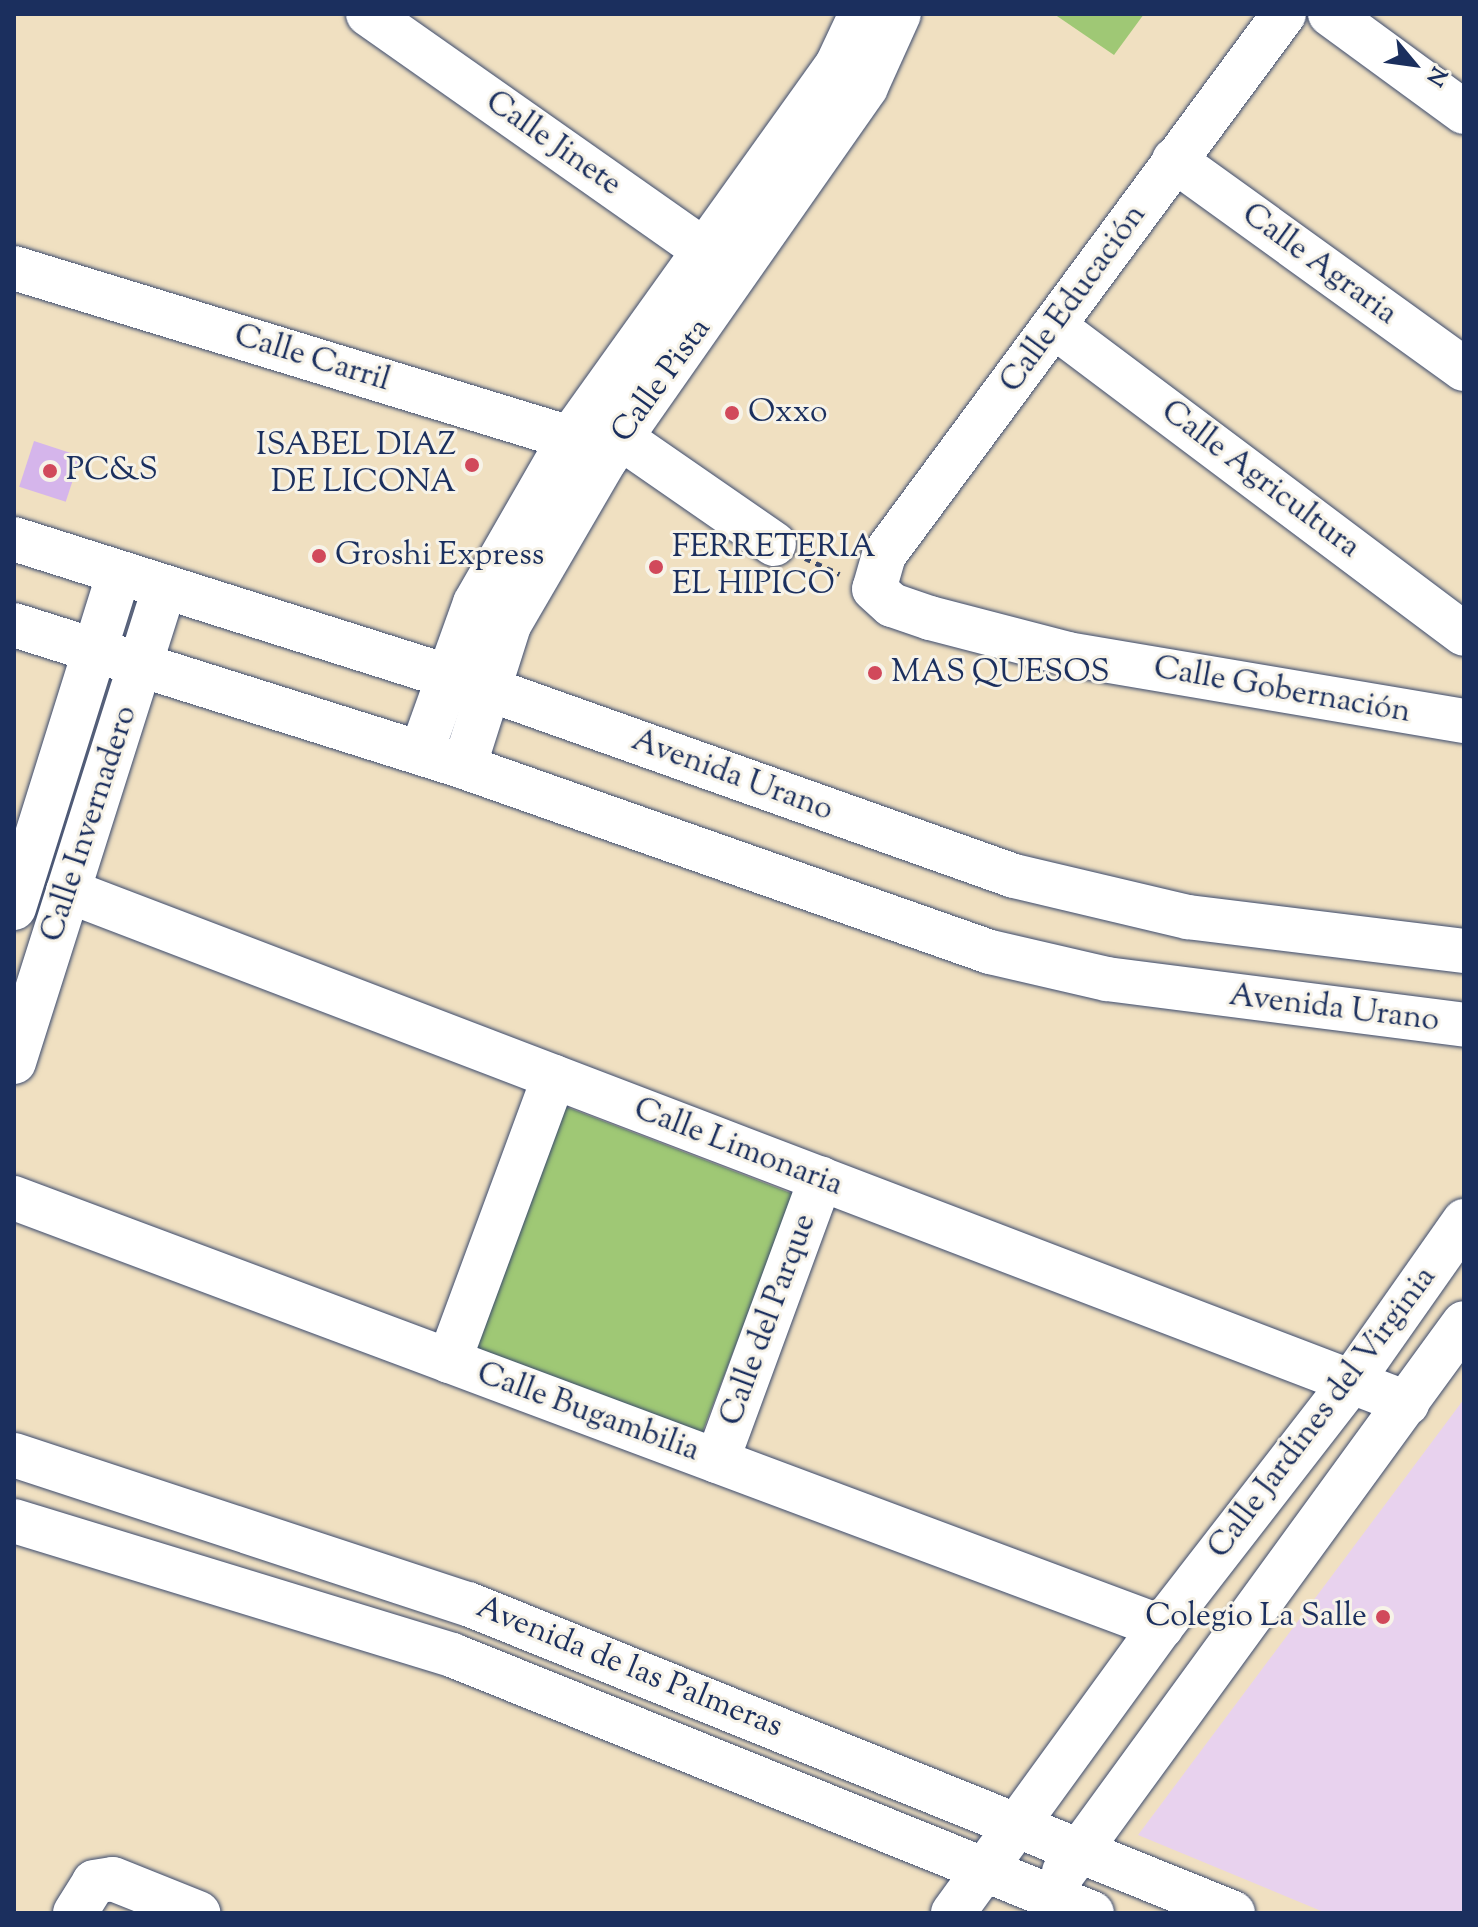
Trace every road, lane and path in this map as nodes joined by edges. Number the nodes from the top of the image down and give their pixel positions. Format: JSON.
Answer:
{"nodes":[{"id":1,"x":368,"y":14,"type":"edge"},
{"id":2,"x":861,"y":14,"type":"edge"},
{"id":3,"x":899,"y":14,"type":"edge"},
{"id":4,"x":1284,"y":14,"type":"edge"},
{"id":5,"x":1330,"y":14,"type":"edge"},
{"id":6,"x":1464,"y":112,"type":"edge"},
{"id":7,"x":1174,"y":160,"type":"junction"},
{"id":8,"x":722,"y":263,"type":"junction"},
{"id":9,"x":14,"y":268,"type":"edge"},
{"id":10,"x":1055,"y":327,"type":"junction"},
{"id":11,"x":1464,"y":369,"type":"edge"},
{"id":12,"x":599,"y":445,"type":"junction"},
{"id":13,"x":14,"y":539,"type":"edge"},
{"id":14,"x":774,"y":544,"type":"joint"},
{"id":15,"x":119,"y":573,"type":"junction"},
{"id":16,"x":165,"y":587,"type":"junction"},
{"id":17,"x":874,"y":589,"type":"junction"},
{"id":18,"x":14,"y":625,"type":"edge"},
{"id":19,"x":1464,"y":634,"type":"edge"},
{"id":20,"x":94,"y":653,"type":"junction"},
{"id":21,"x":140,"y":666,"type":"junction"},
{"id":22,"x":448,"y":676,"type":"junction"},
{"id":23,"x":491,"y":690,"type":"junction"},
{"id":24,"x":1464,"y":721,"type":"edge"},
{"id":25,"x":421,"y":753,"type":"junction"},
{"id":26,"x":464,"y":767,"type":"junction"},
{"id":27,"x":68,"y":891,"type":"junction"},
{"id":28,"x":14,"y":908,"type":"edge"},
{"id":29,"x":1464,"y":951,"type":"edge"},
{"id":30,"x":1464,"y":1025,"type":"edge"},
{"id":31,"x":14,"y":1062,"type":"edge"},
{"id":32,"x":554,"y":1077,"type":"junction"},
{"id":33,"x":821,"y":1179,"type":"junction"},
{"id":34,"x":14,"y":1198,"type":"edge"},
{"id":35,"x":1464,"y":1221,"type":"edge"},
{"id":36,"x":1464,"y":1323,"type":"edge"},
{"id":37,"x":449,"y":1361,"type":"junction"},
{"id":38,"x":1351,"y":1382,"type":"junction"},
{"id":39,"x":1407,"y":1403,"type":"junction"},
{"id":40,"x":14,"y":1455,"type":"edge"},
{"id":41,"x":717,"y":1461,"type":"junction"},
{"id":42,"x":14,"y":1521,"type":"edge"},
{"id":43,"x":468,"y":1604,"type":"junction"},
{"id":44,"x":1161,"y":1627,"type":"junction"},
{"id":45,"x":452,"y":1655,"type":"junction"},
{"id":46,"x":1018,"y":1823,"type":"junction"},
{"id":47,"x":1080,"y":1850,"type":"junction"},
{"id":48,"x":985,"y":1870,"type":"junction"},
{"id":49,"x":84,"y":1897,"type":"edge"},
{"id":50,"x":1041,"y":1904,"type":"edge"},
{"id":51,"x":198,"y":1913,"type":"edge"},
{"id":52,"x":953,"y":1913,"type":"edge"},
{"id":53,"x":1092,"y":1913,"type":"edge"},
{"id":54,"x":1233,"y":1913,"type":"edge"}],
"edges":[{"from":1,"to":8,"type":"street","name":"Calle Jinete"},
{"from":2,"to":8,"type":"street","name":"Calle Pista"},
{"from":3,"to":8,"type":"street","name":"Calle Pista"},
{"from":4,"to":7,"type":"street","name":"Calle Educación"},
{"from":5,"to":6,"type":"street"},
{"from":7,"to":10,"type":"street","name":"Calle Educación"},
{"from":7,"to":11,"type":"street","name":"Calle Agraria"},
{"from":8,"to":12,"type":"street","name":"Calle Pista"},
{"from":9,"to":12,"type":"street","name":"Calle Carril"},
{"from":10,"to":17,"type":"street","name":"Calle Educación"},
{"from":10,"to":19,"type":"street","name":"Calle Agricultura"},
{"from":12,"to":14,"type":"street"},
{"from":12,"to":22,"type":"street","name":"Calle Pista"},
{"from":12,"to":23,"type":"street","name":"Calle Pista"},
{"from":13,"to":15,"type":"street","name":"Avenida Urano"},
{"from":14,"to":17,"type":"path"},
{"from":15,"to":16,"type":"street","name":"Avenida Urano"},
{"from":15,"to":20,"type":"street","name":"Calle Invernadero"},
{"from":16,"to":21,"type":"street","name":"Calle Invernadero"},
{"from":16,"to":22,"type":"street","name":"Avenida Urano"},
{"from":17,"to":24,"type":"street","name":"Calle Gobernación"},
{"from":18,"to":20,"type":"street","name":"Avenida Urano"},
{"from":20,"to":21,"type":"street","name":"Avenida Urano"},
{"from":20,"to":28,"type":"street","name":"Calle Invernadero"},
{"from":21,"to":25,"type":"street","name":"Avenida Urano"},
{"from":21,"to":27,"type":"street","name":"Calle Invernadero"},
{"from":22,"to":23,"type":"street","name":"Avenida Urano"},
{"from":22,"to":25,"type":"street","name":"Calle Pista"},
{"from":23,"to":26,"type":"street","name":"Calle Pista"},
{"from":23,"to":29,"type":"street","name":"Avenida Urano"},
{"from":25,"to":26,"type":"street","name":"Avenida Urano"},
{"from":26,"to":30,"type":"street","name":"Avenida Urano"},
{"from":27,"to":31,"type":"street","name":"Calle Invernadero"},
{"from":27,"to":32,"type":"street","name":"Calle Limonaria"},
{"from":32,"to":33,"type":"street","name":"Calle Limonaria"},
{"from":32,"to":37,"type":"street"},
{"from":33,"to":38,"type":"street","name":"Calle Limonaria"},
{"from":33,"to":41,"type":"street","name":"Calle del Parque"},
{"from":34,"to":37,"type":"street","name":"Calle Bugambilia"},
{"from":35,"to":38,"type":"street","name":"Calle Jardines del Virginia"},
{"from":36,"to":39,"type":"street","name":"Calle Jardines del Virginia"},
{"from":37,"to":41,"type":"street","name":"Calle Bugambilia"},
{"from":38,"to":39,"type":"street","name":"Calle Limonaria"},
{"from":38,"to":44,"type":"street","name":"Calle Jardines del Virginia"},
{"from":39,"to":47,"type":"street","name":"Calle Jardines del Virginia"},
{"from":40,"to":43,"type":"street","name":"Avenida de las Palmeras"},
{"from":41,"to":44,"type":"street","name":"Calle Bugambilia"},
{"from":42,"to":45,"type":"street","name":"Avenida de las Palmeras"},
{"from":43,"to":45,"type":"street"},
{"from":43,"to":46,"type":"street","name":"Avenida de las Palmeras"},
{"from":44,"to":46,"type":"street","name":"Calle Jardines del Virginia"},
{"from":45,"to":48,"type":"street","name":"Avenida de las Palmeras"},
{"from":46,"to":47,"type":"street","name":"Avenida de las Palmeras"},
{"from":46,"to":48,"type":"street","name":"Calle Jardines del Virginia"},
{"from":47,"to":50,"type":"street","name":"Calle Jardines del Virginia"},
{"from":47,"to":54,"type":"street","name":"Avenida de las Palmeras"},
{"from":48,"to":50,"type":"street","name":"Avenida de las Palmeras"},
{"from":48,"to":52,"type":"street","name":"Calle Jardines del Virginia"},
{"from":49,"to":51,"type":"street"},
{"from":50,"to":53,"type":"street","name":"Avenida de las Palmeras"}]}
